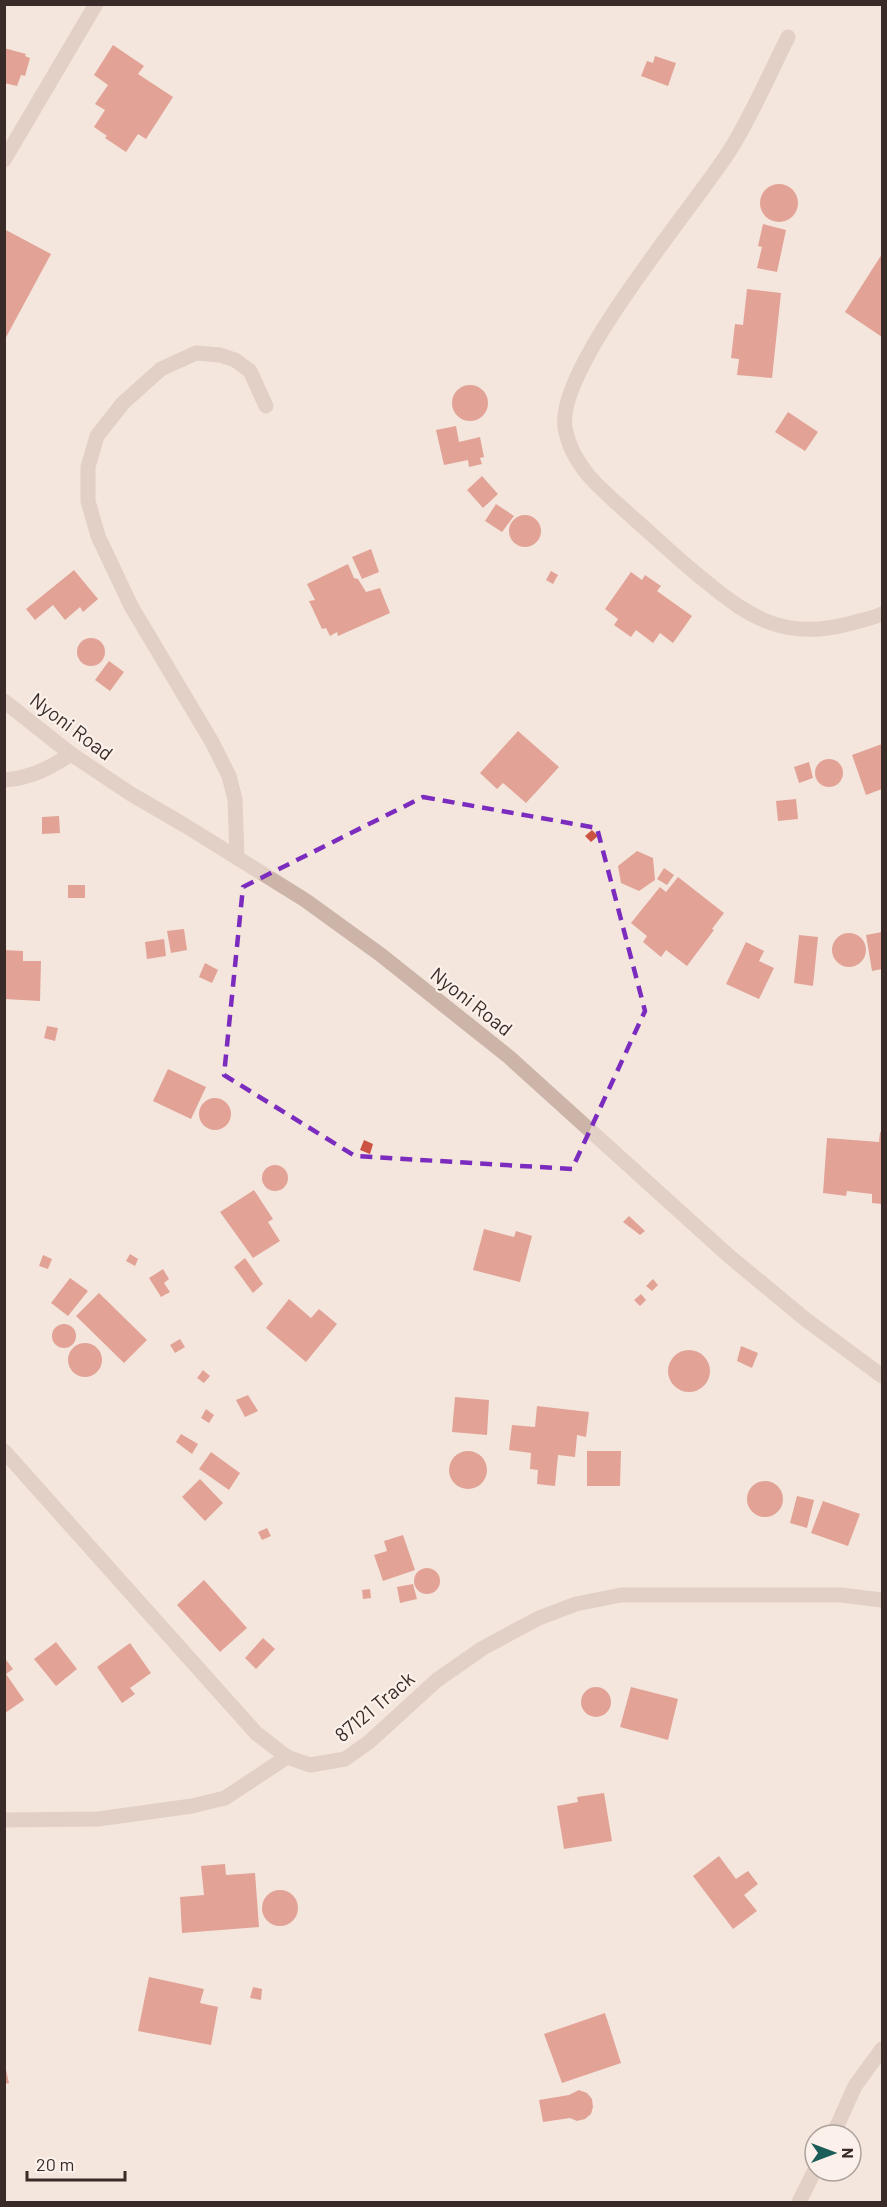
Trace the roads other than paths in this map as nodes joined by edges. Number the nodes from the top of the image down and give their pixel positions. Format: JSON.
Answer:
{"nodes":[{"id":1,"x":96,"y":4,"type":"edge"},
{"id":2,"x":788,"y":37,"type":"dead end"},
{"id":3,"x":4,"y":160,"type":"edge"},
{"id":4,"x":266,"y":406,"type":"dead end"},
{"id":5,"x":882,"y":614,"type":"edge"},
{"id":6,"x":4,"y":701,"type":"edge"},
{"id":7,"x":71,"y":754,"type":"junction"},
{"id":8,"x":4,"y":780,"type":"edge"},
{"id":9,"x":237,"y":858,"type":"junction"},
{"id":10,"x":882,"y":1376,"type":"edge"},
{"id":11,"x":4,"y":1451,"type":"edge"},
{"id":12,"x":882,"y":1599,"type":"edge"},
{"id":13,"x":287,"y":1757,"type":"junction"},
{"id":14,"x":4,"y":1820,"type":"edge"},
{"id":15,"x":882,"y":2049,"type":"edge"},
{"id":16,"x":838,"y":2123,"type":"edge"},
{"id":17,"x":808,"y":2183,"type":"edge"},
{"id":18,"x":799,"y":2202,"type":"edge"}],
"edges":[{"from":1,"to":3,"type":"street"},
{"from":2,"to":5,"type":"street"},
{"from":4,"to":9,"type":"street"},
{"from":6,"to":7,"type":"street","name":"Nyoni Road"},
{"from":7,"to":8,"type":"street"},
{"from":7,"to":9,"type":"street","name":"Nyoni Road"},
{"from":9,"to":10,"type":"street","name":"Nyoni Road"},
{"from":11,"to":13,"type":"street","name":"87121 Track"},
{"from":12,"to":13,"type":"street","name":"87121 Track"},
{"from":13,"to":14,"type":"street"},
{"from":15,"to":16,"type":"street"},
{"from":17,"to":18,"type":"street"}]}
